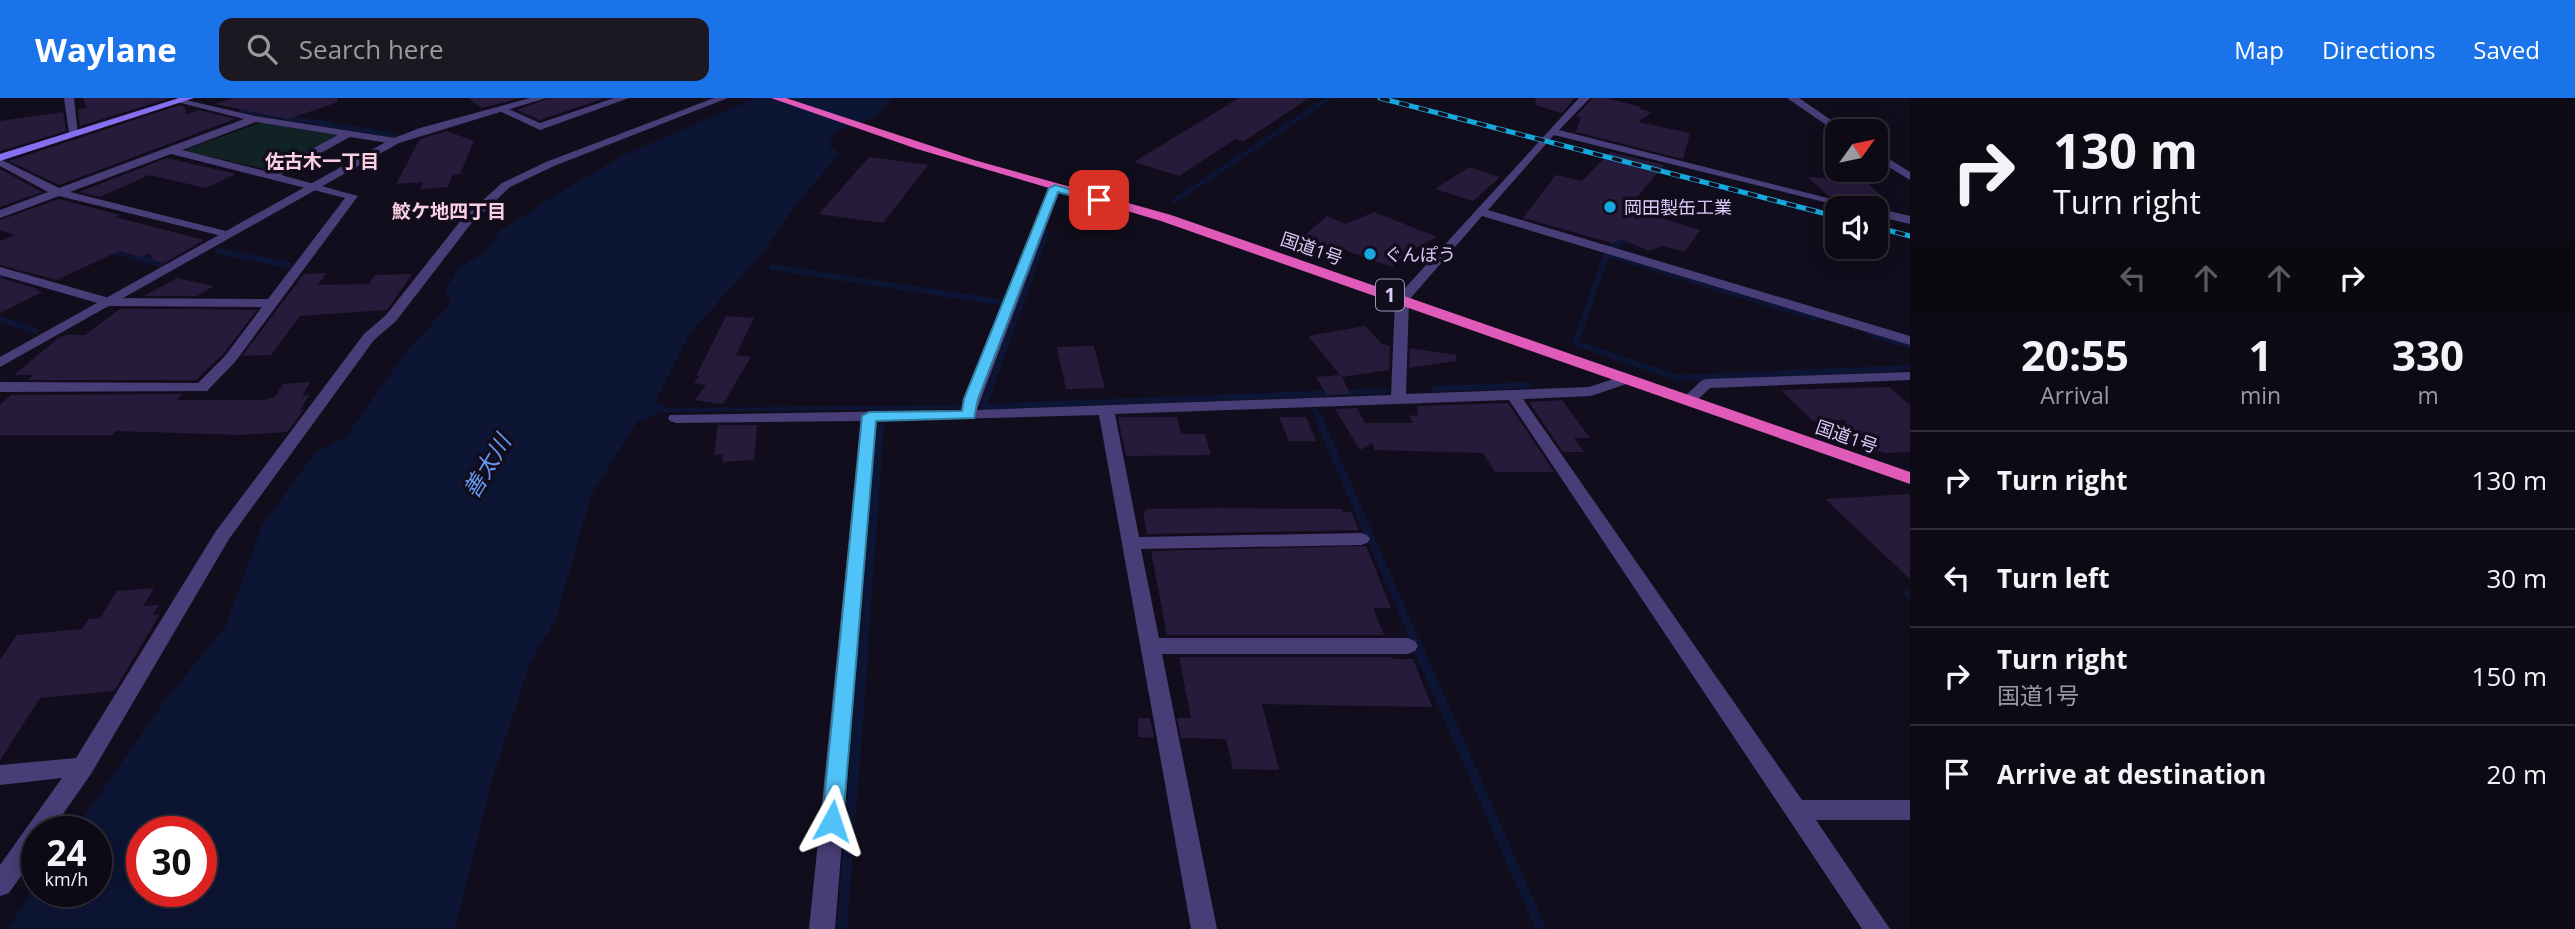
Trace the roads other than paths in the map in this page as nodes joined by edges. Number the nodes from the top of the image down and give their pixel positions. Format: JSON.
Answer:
{"nodes":[{"id":1,"x":69,"y":98,"type":"edge"},
{"id":2,"x":541,"y":98,"type":"edge"},
{"id":3,"x":624,"y":98,"type":"edge"},
{"id":4,"x":723,"y":98,"type":"edge"},
{"id":5,"x":776,"y":98,"type":"edge"},
{"id":6,"x":1585,"y":98,"type":"edge"},
{"id":7,"x":1791,"y":98,"type":"edge"},
{"id":8,"x":185,"y":99,"type":"edge"},
{"id":9,"x":500,"y":109,"type":"junction"},
{"id":10,"x":255,"y":119,"type":"junction"},
{"id":11,"x":1825,"y":120,"type":"edge"},
{"id":12,"x":1553,"y":132,"type":"junction"},
{"id":13,"x":74,"y":133,"type":"junction"},
{"id":14,"x":348,"y":134,"type":"junction"},
{"id":15,"x":395,"y":141,"type":"junction"},
{"id":16,"x":169,"y":150,"type":"junction"},
{"id":17,"x":0,"y":160,"type":"edge"},
{"id":18,"x":1888,"y":162,"type":"edge"},
{"id":19,"x":270,"y":176,"type":"junction"},
{"id":20,"x":1910,"y":177,"type":"edge"},
{"id":21,"x":313,"y":186,"type":"junction"},
{"id":22,"x":1055,"y":188,"type":"junction"},
{"id":23,"x":57,"y":192,"type":"junction"},
{"id":24,"x":1825,"y":199,"type":"edge"},
{"id":25,"x":1481,"y":212,"type":"junction"},
{"id":26,"x":0,"y":214,"type":"edge"},
{"id":27,"x":1888,"y":215,"type":"edge"},
{"id":28,"x":1910,"y":220,"type":"edge"},
{"id":29,"x":226,"y":235,"type":"junction"},
{"id":30,"x":0,"y":271,"type":"edge"},
{"id":31,"x":1402,"y":299,"type":"junction"},
{"id":32,"x":108,"y":302,"type":"junction"},
{"id":33,"x":270,"y":303,"type":"junction"},
{"id":34,"x":1910,"y":341,"type":"edge"},
{"id":35,"x":0,"y":363,"type":"edge"},
{"id":36,"x":1910,"y":376,"type":"edge"},
{"id":37,"x":1627,"y":380,"type":"junction"},
{"id":38,"x":0,"y":387,"type":"edge"},
{"id":39,"x":1513,"y":395,"type":"junction"},
{"id":40,"x":1398,"y":399,"type":"junction"},
{"id":41,"x":1688,"y":401,"type":"junction"},
{"id":42,"x":1106,"y":409,"type":"junction"},
{"id":43,"x":968,"y":415,"type":"junction"},
{"id":44,"x":869,"y":416,"type":"junction"},
{"id":45,"x":676,"y":418,"type":"dead end"},
{"id":46,"x":1910,"y":478,"type":"edge"},
{"id":47,"x":1361,"y":539,"type":"dead end"},
{"id":48,"x":1131,"y":543,"type":"junction"},
{"id":49,"x":1151,"y":646,"type":"junction"},
{"id":50,"x":1408,"y":646,"type":"dead end"},
{"id":51,"x":83,"y":767,"type":"junction"},
{"id":52,"x":0,"y":775,"type":"edge"},
{"id":53,"x":1795,"y":810,"type":"junction"},
{"id":54,"x":1910,"y":810,"type":"edge"},
{"id":55,"x":48,"y":816,"type":"edge"},
{"id":56,"x":21,"y":855,"type":"edge"},
{"id":57,"x":0,"y":885,"type":"edge"},
{"id":58,"x":822,"y":929,"type":"edge"},
{"id":59,"x":1203,"y":929,"type":"edge"},
{"id":60,"x":1877,"y":929,"type":"edge"}],
"edges":[{"from":1,"to":13,"type":"street"},
{"from":2,"to":9,"type":"street"},
{"from":3,"to":9,"type":"street"},
{"from":4,"to":51,"type":"street"},
{"from":5,"to":22,"type":"highway","name":"国道1号","number":"1"},
{"from":6,"to":12,"type":"street"},
{"from":7,"to":11,"type":"street"},
{"from":8,"to":10,"type":"street"},
{"from":8,"to":13,"type":"main road"},
{"from":9,"to":15,"type":"street"},
{"from":10,"to":14,"type":"street"},
{"from":10,"to":16,"type":"street"},
{"from":12,"to":24,"type":"street"},
{"from":12,"to":25,"type":"street"},
{"from":13,"to":17,"type":"main road"},
{"from":14,"to":15,"type":"street"},
{"from":14,"to":19,"type":"street"},
{"from":15,"to":21,"type":"street"},
{"from":16,"to":19,"type":"street"},
{"from":16,"to":23,"type":"street"},
{"from":17,"to":23,"type":"street"},
{"from":18,"to":20,"type":"street"},
{"from":19,"to":21,"type":"street"},
{"from":21,"to":29,"type":"street"},
{"from":21,"to":33,"type":"street"},
{"from":22,"to":31,"type":"highway","name":"国道1号","number":"1"},
{"from":22,"to":43,"type":"street"},
{"from":23,"to":26,"type":"street"},
{"from":23,"to":29,"type":"street"},
{"from":25,"to":31,"type":"street"},
{"from":25,"to":34,"type":"street"},
{"from":27,"to":28,"type":"street"},
{"from":29,"to":32,"type":"street"},
{"from":30,"to":32,"type":"street"},
{"from":31,"to":37,"type":"highway","name":"国道1号","number":"1"},
{"from":31,"to":40,"type":"street"},
{"from":32,"to":33,"type":"street"},
{"from":32,"to":35,"type":"street"},
{"from":33,"to":38,"type":"street"},
{"from":36,"to":41,"type":"street"},
{"from":37,"to":39,"type":"street"},
{"from":37,"to":41,"type":"highway","name":"国道1号","number":"1"},
{"from":39,"to":40,"type":"street"},
{"from":39,"to":53,"type":"street"},
{"from":40,"to":42,"type":"street"},
{"from":41,"to":46,"type":"highway","name":"国道1号","number":"1"},
{"from":42,"to":43,"type":"street"},
{"from":42,"to":48,"type":"street"},
{"from":43,"to":44,"type":"street"},
{"from":44,"to":45,"type":"street"},
{"from":44,"to":58,"type":"street"},
{"from":47,"to":48,"type":"street"},
{"from":48,"to":49,"type":"street"},
{"from":49,"to":50,"type":"street"},
{"from":49,"to":59,"type":"street"},
{"from":51,"to":52,"type":"street"},
{"from":51,"to":55,"type":"street"},
{"from":53,"to":54,"type":"street"},
{"from":53,"to":60,"type":"street"},
{"from":56,"to":57,"type":"street"}]}
